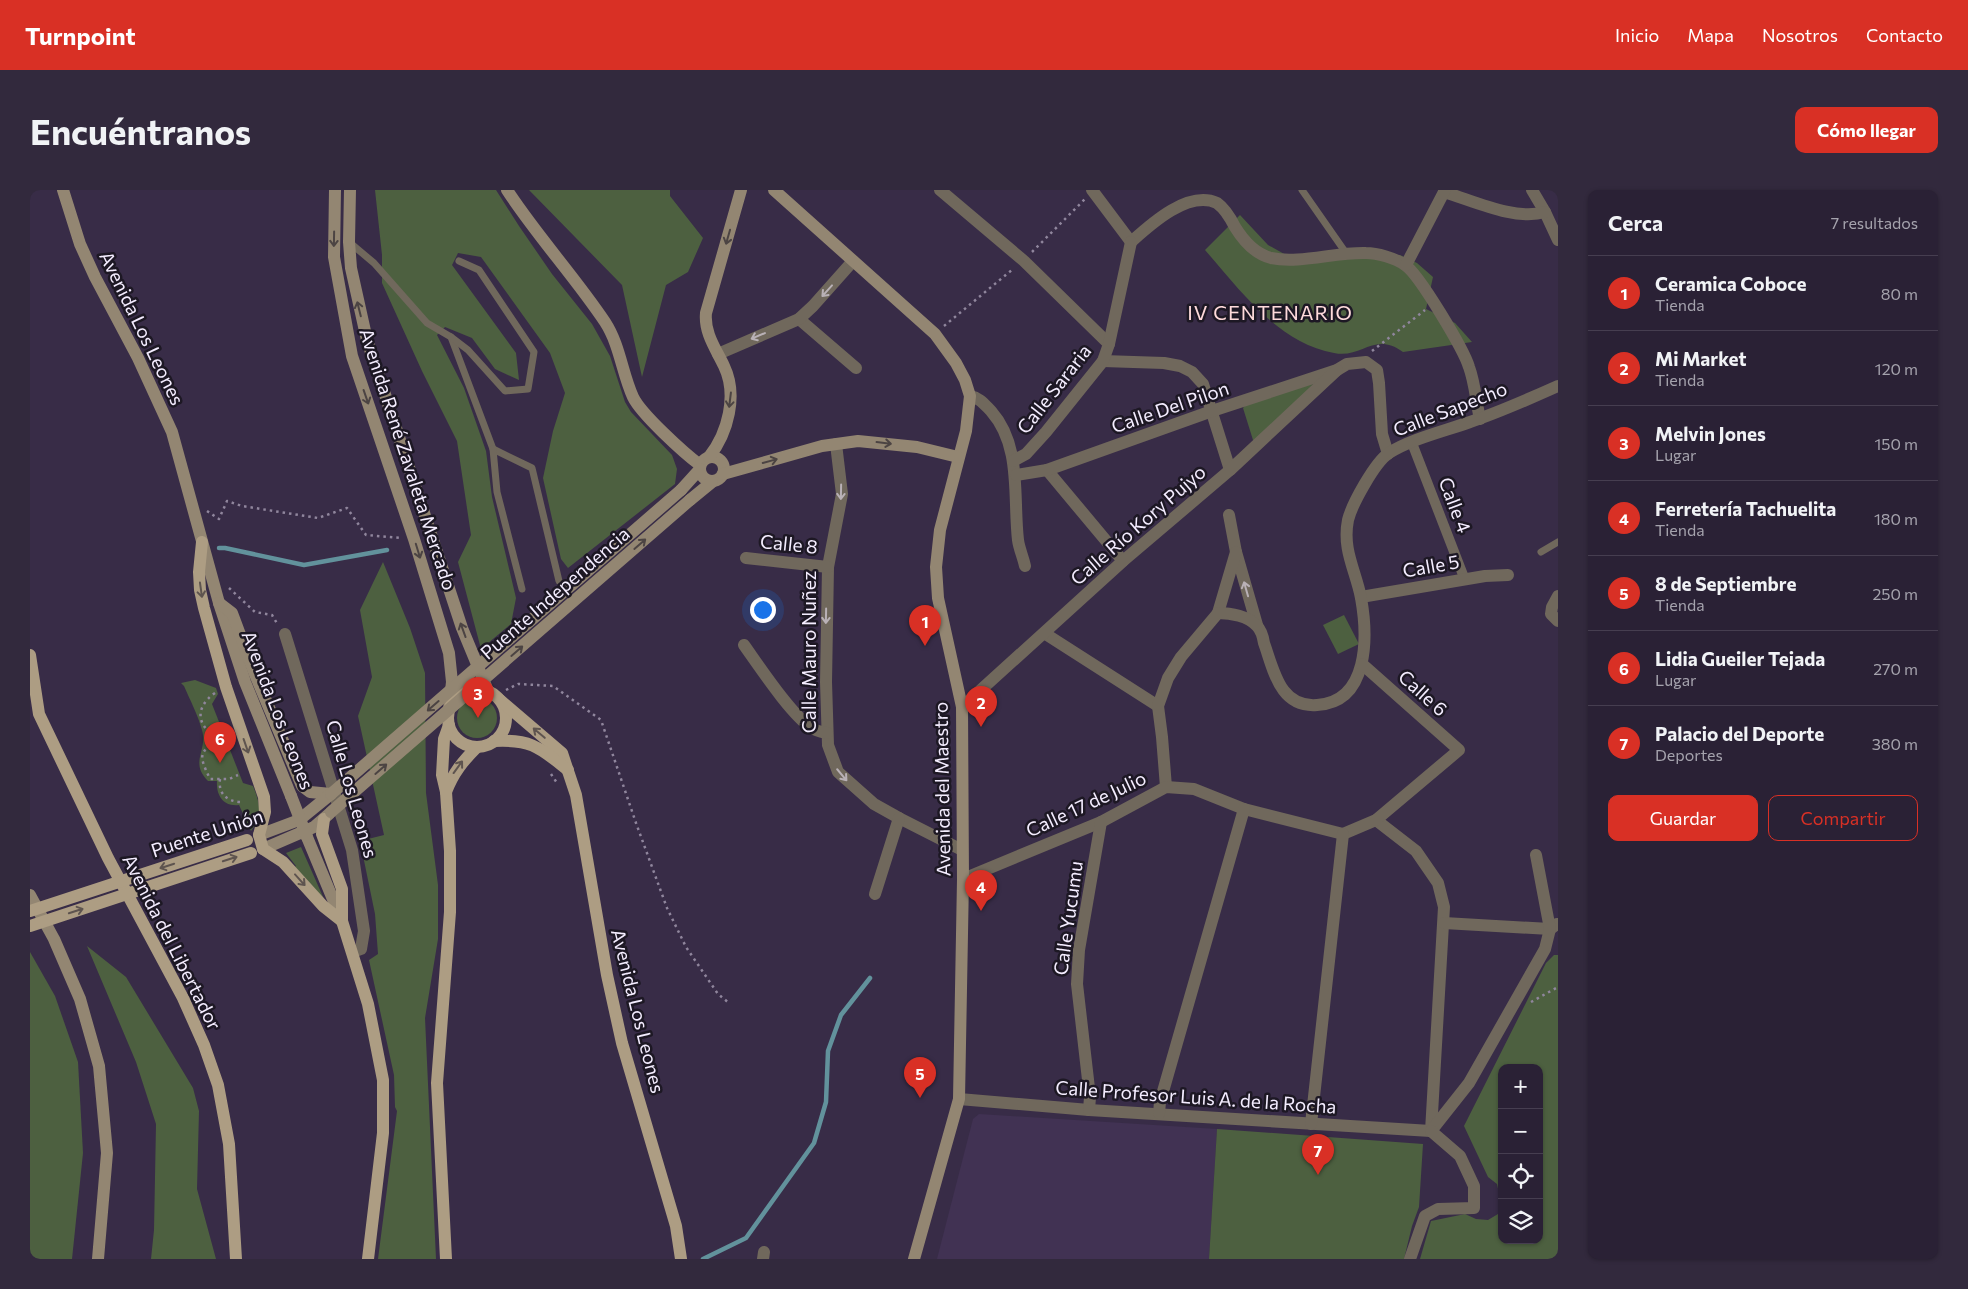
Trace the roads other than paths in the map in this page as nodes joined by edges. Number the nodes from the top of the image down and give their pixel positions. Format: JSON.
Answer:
{"nodes":[{"id":1,"x":62,"y":190,"type":"edge"},
{"id":2,"x":335,"y":190,"type":"edge"},
{"id":3,"x":350,"y":190,"type":"edge"},
{"id":4,"x":507,"y":190,"type":"edge"},
{"id":5,"x":741,"y":190,"type":"edge"},
{"id":6,"x":774,"y":190,"type":"edge"},
{"id":7,"x":940,"y":190,"type":"edge"},
{"id":8,"x":1092,"y":190,"type":"edge"},
{"id":9,"x":1302,"y":190,"type":"edge"},
{"id":10,"x":1532,"y":190,"type":"edge"},
{"id":11,"x":1444,"y":191,"type":"edge"},
{"id":12,"x":1545,"y":212,"type":"junction"},
{"id":13,"x":1558,"y":240,"type":"edge"},
{"id":14,"x":348,"y":242,"type":"junction"},
{"id":15,"x":1131,"y":242,"type":"junction"},
{"id":16,"x":1346,"y":253,"type":"junction"},
{"id":17,"x":459,"y":261,"type":"dead end"},
{"id":18,"x":854,"y":261,"type":"junction"},
{"id":19,"x":1406,"y":265,"type":"junction"},
{"id":20,"x":799,"y":319,"type":"junction"},
{"id":21,"x":451,"y":337,"type":"junction"},
{"id":22,"x":1109,"y":344,"type":"junction"},
{"id":23,"x":718,"y":354,"type":"junction"},
{"id":24,"x":1103,"y":361,"type":"junction"},
{"id":25,"x":856,"y":368,"type":"dead end"},
{"id":26,"x":1337,"y":370,"type":"junction"},
{"id":27,"x":1558,"y":386,"type":"edge"},
{"id":28,"x":970,"y":396,"type":"junction"},
{"id":29,"x":1212,"y":412,"type":"junction"},
{"id":30,"x":1480,"y":419,"type":"junction"},
{"id":31,"x":1412,"y":443,"type":"junction"},
{"id":32,"x":836,"y":444,"type":"junction"},
{"id":33,"x":493,"y":449,"type":"junction"},
{"id":34,"x":1388,"y":454,"type":"junction"},
{"id":35,"x":958,"y":457,"type":"junction"},
{"id":36,"x":1012,"y":461,"type":"junction"},
{"id":37,"x":703,"y":463,"type":"junction"},
{"id":38,"x":1047,"y":470,"type":"junction"},
{"id":39,"x":1230,"y":470,"type":"junction"},
{"id":40,"x":724,"y":474,"type":"junction"},
{"id":41,"x":1016,"y":475,"type":"junction"},
{"id":42,"x":712,"y":482,"type":"junction"},
{"id":43,"x":1229,"y":515,"type":"dead end"},
{"id":44,"x":202,"y":542,"type":"junction"},
{"id":45,"x":1558,"y":542,"type":"edge"},
{"id":46,"x":1236,"y":552,"type":"junction"},
{"id":47,"x":1541,"y":552,"type":"dead end"},
{"id":48,"x":746,"y":558,"type":"dead end"},
{"id":49,"x":1123,"y":561,"type":"junction"},
{"id":50,"x":1025,"y":566,"type":"dead end"},
{"id":51,"x":828,"y":568,"type":"junction"},
{"id":52,"x":1508,"y":575,"type":"dead end"},
{"id":53,"x":1465,"y":580,"type":"junction"},
{"id":54,"x":559,"y":581,"type":"dead end"},
{"id":55,"x":522,"y":589,"type":"dead end"},
{"id":56,"x":1558,"y":596,"type":"edge"},
{"id":57,"x":1361,"y":597,"type":"junction"},
{"id":58,"x":219,"y":603,"type":"junction"},
{"id":59,"x":1218,"y":613,"type":"junction"},
{"id":60,"x":1558,"y":621,"type":"edge"},
{"id":61,"x":1257,"y":625,"type":"junction"},
{"id":62,"x":1044,"y":633,"type":"junction"},
{"id":63,"x":285,"y":634,"type":"road end"},
{"id":64,"x":744,"y":645,"type":"dead end"},
{"id":65,"x":30,"y":655,"type":"edge"},
{"id":66,"x":1362,"y":664,"type":"junction"},
{"id":67,"x":494,"y":696,"type":"junction"},
{"id":68,"x":1158,"y":706,"type":"junction"},
{"id":69,"x":962,"y":707,"type":"junction"},
{"id":70,"x":449,"y":709,"type":"junction"},
{"id":71,"x":449,"y":725,"type":"junction"},
{"id":72,"x":827,"y":733,"type":"junction"},
{"id":73,"x":494,"y":741,"type":"junction"},
{"id":74,"x":477,"y":747,"type":"junction"},
{"id":75,"x":568,"y":770,"type":"junction"},
{"id":76,"x":1166,"y":787,"type":"junction"},
{"id":77,"x":446,"y":792,"type":"junction"},
{"id":78,"x":331,"y":794,"type":"junction"},
{"id":79,"x":1244,"y":809,"type":"junction"},
{"id":80,"x":328,"y":816,"type":"junction"},
{"id":81,"x":899,"y":818,"type":"junction"},
{"id":82,"x":1376,"y":820,"type":"junction"},
{"id":83,"x":1101,"y":822,"type":"junction"},
{"id":84,"x":1343,"y":834,"type":"junction"},
{"id":85,"x":259,"y":835,"type":"junction"},
{"id":86,"x":263,"y":849,"type":"junction"},
{"id":87,"x":962,"y":850,"type":"junction"},
{"id":88,"x":1536,"y":855,"type":"dead end"},
{"id":89,"x":963,"y":879,"type":"junction"},
{"id":90,"x":875,"y":894,"type":"dead end"},
{"id":91,"x":30,"y":895,"type":"edge"},
{"id":92,"x":30,"y":911,"type":"edge"},
{"id":93,"x":342,"y":921,"type":"junction"},
{"id":94,"x":1444,"y":923,"type":"junction"},
{"id":95,"x":30,"y":926,"type":"edge"},
{"id":96,"x":1554,"y":926,"type":"edge"},
{"id":97,"x":1558,"y":942,"type":"edge"},
{"id":98,"x":1545,"y":950,"type":"junction"},
{"id":99,"x":353,"y":952,"type":"junction"},
{"id":100,"x":959,"y":1099,"type":"junction"},
{"id":101,"x":1089,"y":1110,"type":"junction"},
{"id":102,"x":1159,"y":1114,"type":"junction"},
{"id":103,"x":1311,"y":1124,"type":"junction"},
{"id":104,"x":1431,"y":1131,"type":"junction"},
{"id":105,"x":98,"y":1259,"type":"edge"},
{"id":106,"x":236,"y":1259,"type":"edge"},
{"id":107,"x":368,"y":1259,"type":"edge"},
{"id":108,"x":446,"y":1259,"type":"edge"},
{"id":109,"x":681,"y":1259,"type":"edge"},
{"id":110,"x":914,"y":1259,"type":"edge"},
{"id":111,"x":1410,"y":1259,"type":"edge"}],
"edges":[{"from":1,"to":44,"type":"main road","name":"Avenida Los Leones"},
{"from":2,"to":70,"type":"main road","name":"Avenida René Zavaleta Mercado","one_way":true},
{"from":3,"to":14,"type":"main road","name":"Avenida René Zavaleta Mercado"},
{"from":4,"to":37,"type":"main road"},
{"from":5,"to":23,"type":"main road","name":"Puente Independencia","one_way":true},
{"from":6,"to":18,"type":"main road","name":"Avenida del Maestro"},
{"from":7,"to":22,"type":"street"},
{"from":8,"to":15,"type":"street"},
{"from":9,"to":16,"type":"lane"},
{"from":10,"to":12,"type":"street"},
{"from":11,"to":12,"type":"street"},
{"from":11,"to":19,"type":"street"},
{"from":12,"to":13,"type":"street"},
{"from":14,"to":21,"type":"lane"},
{"from":67,"to":14,"type":"main road","name":"Avenida René Zavaleta Mercado","one_way":true},
{"from":15,"to":16,"type":"street"},
{"from":15,"to":22,"type":"street","name":"Calle Sararia"},
{"from":16,"to":19,"type":"street"},
{"from":17,"to":21,"type":"lane"},
{"from":18,"to":20,"type":"street","one_way":true},
{"from":18,"to":28,"type":"main road","name":"Avenida del Maestro"},
{"from":19,"to":30,"type":"street"},
{"from":20,"to":23,"type":"street","one_way":true},
{"from":20,"to":25,"type":"street"},
{"from":21,"to":33,"type":"lane"},
{"from":22,"to":24,"type":"street","name":"Calle Sararia"},
{"from":23,"to":37,"type":"main road","name":"Puente Independencia","one_way":true},
{"from":24,"to":29,"type":"street"},
{"from":24,"to":36,"type":"street","name":"Calle Sararia"},
{"from":26,"to":29,"type":"street","name":"Calle Del Pilon"},
{"from":26,"to":34,"type":"street","name":"Calle Del Pilon"},
{"from":26,"to":39,"type":"street","name":"Calle Río Kory Pujyo"},
{"from":27,"to":30,"type":"street","name":"Calle Sapecho"},
{"from":28,"to":35,"type":"main road","name":"Avenida del Maestro"},
{"from":28,"to":36,"type":"street"},
{"from":29,"to":38,"type":"street","name":"Calle Del Pilon"},
{"from":29,"to":39,"type":"street"},
{"from":30,"to":31,"type":"street","name":"Calle Sapecho"},
{"from":31,"to":34,"type":"street","name":"Calle Sapecho"},
{"from":31,"to":53,"type":"street","name":"Calle 4"},
{"from":32,"to":35,"type":"main road","one_way":true},
{"from":40,"to":32,"type":"main road","one_way":true},
{"from":32,"to":51,"type":"street","name":"Calle Mauro Nuñez","one_way":true},
{"from":33,"to":54,"type":"lane"},
{"from":33,"to":55,"type":"lane"},
{"from":34,"to":57,"type":"street","name":"Calle Sapecho"},
{"from":35,"to":69,"type":"main road","name":"Avenida del Maestro"},
{"from":36,"to":41,"type":"street"},
{"from":37,"to":40,"type":"main road"},
{"from":37,"to":42,"type":"main road"},
{"from":37,"to":78,"type":"main road","name":"Puente Independencia","one_way":true,"bridge":true},
{"from":38,"to":41,"type":"street","name":"Calle Del Pilon"},
{"from":38,"to":49,"type":"street"},
{"from":39,"to":49,"type":"street","name":"Calle Río Kory Pujyo"},
{"from":40,"to":42,"type":"main road"},
{"from":41,"to":50,"type":"street"},
{"from":80,"to":42,"type":"main road","name":"Puente Independencia","one_way":true,"bridge":true},
{"from":43,"to":46,"type":"street","name":"Calle Sapecho"},
{"from":44,"to":58,"type":"main road","name":"Avenida Los Leones"},
{"from":44,"to":85,"type":"main road","one_way":true},
{"from":45,"to":47,"type":"lane"},
{"from":46,"to":59,"type":"street"},
{"from":61,"to":46,"type":"street","name":"Calle Sapecho","one_way":true},
{"from":48,"to":51,"type":"street","name":"Calle 8"},
{"from":49,"to":62,"type":"street","name":"Calle Río Kory Pujyo"},
{"from":51,"to":72,"type":"street","name":"Calle Mauro Nuñez","one_way":true},
{"from":52,"to":53,"type":"street","name":"Calle 5"},
{"from":53,"to":57,"type":"street","name":"Calle 5"},
{"from":56,"to":60,"type":"street"},
{"from":57,"to":66,"type":"street","name":"Calle Sapecho"},
{"from":58,"to":78,"type":"main road"},
{"from":58,"to":93,"type":"main road","name":"Avenida Los Leones","bridge":true},
{"from":59,"to":61,"type":"street"},
{"from":59,"to":68,"type":"street"},
{"from":61,"to":66,"type":"street","name":"Calle Sapecho"},
{"from":62,"to":68,"type":"street"},
{"from":62,"to":69,"type":"street","name":"Calle Río Kory Pujyo"},
{"from":63,"to":99,"type":"street","name":"Calle Los Leones"},
{"from":64,"to":72,"type":"street"},
{"from":65,"to":106,"type":"main road","name":"Avenida del Libertador"},
{"from":66,"to":82,"type":"street","name":"Calle 6"},
{"from":67,"to":70,"type":"main road"},
{"from":67,"to":73,"type":"main road"},
{"from":75,"to":67,"type":"main road","name":"Avenida Los Leones","one_way":true},
{"from":68,"to":76,"type":"street"},
{"from":69,"to":87,"type":"main road","name":"Avenida del Maestro"},
{"from":70,"to":71,"type":"main road"},
{"from":71,"to":74,"type":"main road"},
{"from":71,"to":77,"type":"main road"},
{"from":72,"to":81,"type":"street","name":"Calle Mauro Nuñez","one_way":true},
{"from":73,"to":74,"type":"main road"},
{"from":73,"to":75,"type":"main road"},
{"from":77,"to":74,"type":"main road","one_way":true},
{"from":75,"to":109,"type":"main road","name":"Avenida Los Leones"},
{"from":76,"to":79,"type":"street","name":"Calle 17 de Julio"},
{"from":76,"to":83,"type":"street","name":"Calle 17 de Julio"},
{"from":77,"to":108,"type":"main road"},
{"from":78,"to":85,"type":"main road","name":"Puente Unión"},
{"from":79,"to":84,"type":"street","name":"Calle 17 de Julio"},
{"from":79,"to":102,"type":"street"},
{"from":80,"to":86,"type":"main road","name":"Puente Unión"},
{"from":80,"to":93,"type":"main road"},
{"from":81,"to":87,"type":"street","name":"Calle Mauro Nuñez"},
{"from":81,"to":90,"type":"street"},
{"from":82,"to":84,"type":"street"},
{"from":82,"to":94,"type":"street"},
{"from":83,"to":89,"type":"street","name":"Calle 17 de Julio"},
{"from":83,"to":101,"type":"street","name":"Calle Yucumu"},
{"from":84,"to":103,"type":"street"},
{"from":85,"to":86,"type":"main road"},
{"from":85,"to":92,"type":"main road","name":"Puente Unión","one_way":true,"bridge":true},
{"from":86,"to":93,"type":"main road","one_way":true},
{"from":95,"to":86,"type":"main road","name":"Puente Unión","one_way":true,"bridge":true},
{"from":87,"to":89,"type":"main road","name":"Avenida del Maestro"},
{"from":88,"to":96,"type":"street"},
{"from":89,"to":100,"type":"main road","name":"Avenida del Maestro"},
{"from":91,"to":105,"type":"main road"},
{"from":93,"to":99,"type":"main road","name":"Avenida Los Leones"},
{"from":94,"to":96,"type":"street"},
{"from":94,"to":104,"type":"street"},
{"from":96,"to":98,"type":"street"},
{"from":97,"to":98,"type":"street"},
{"from":98,"to":104,"type":"street"},
{"from":99,"to":107,"type":"main road","name":"Avenida Los Leones"},
{"from":100,"to":101,"type":"street","name":"Calle Profesor Luis A. de la Rocha"},
{"from":100,"to":110,"type":"main road","name":"Avenida del Maestro"},
{"from":101,"to":102,"type":"street","name":"Calle Profesor Luis A. de la Rocha"},
{"from":102,"to":103,"type":"street","name":"Calle Profesor Luis A. de la Rocha"},
{"from":103,"to":104,"type":"street","name":"Calle Profesor Luis A. de la Rocha"},
{"from":104,"to":111,"type":"street"}]}
